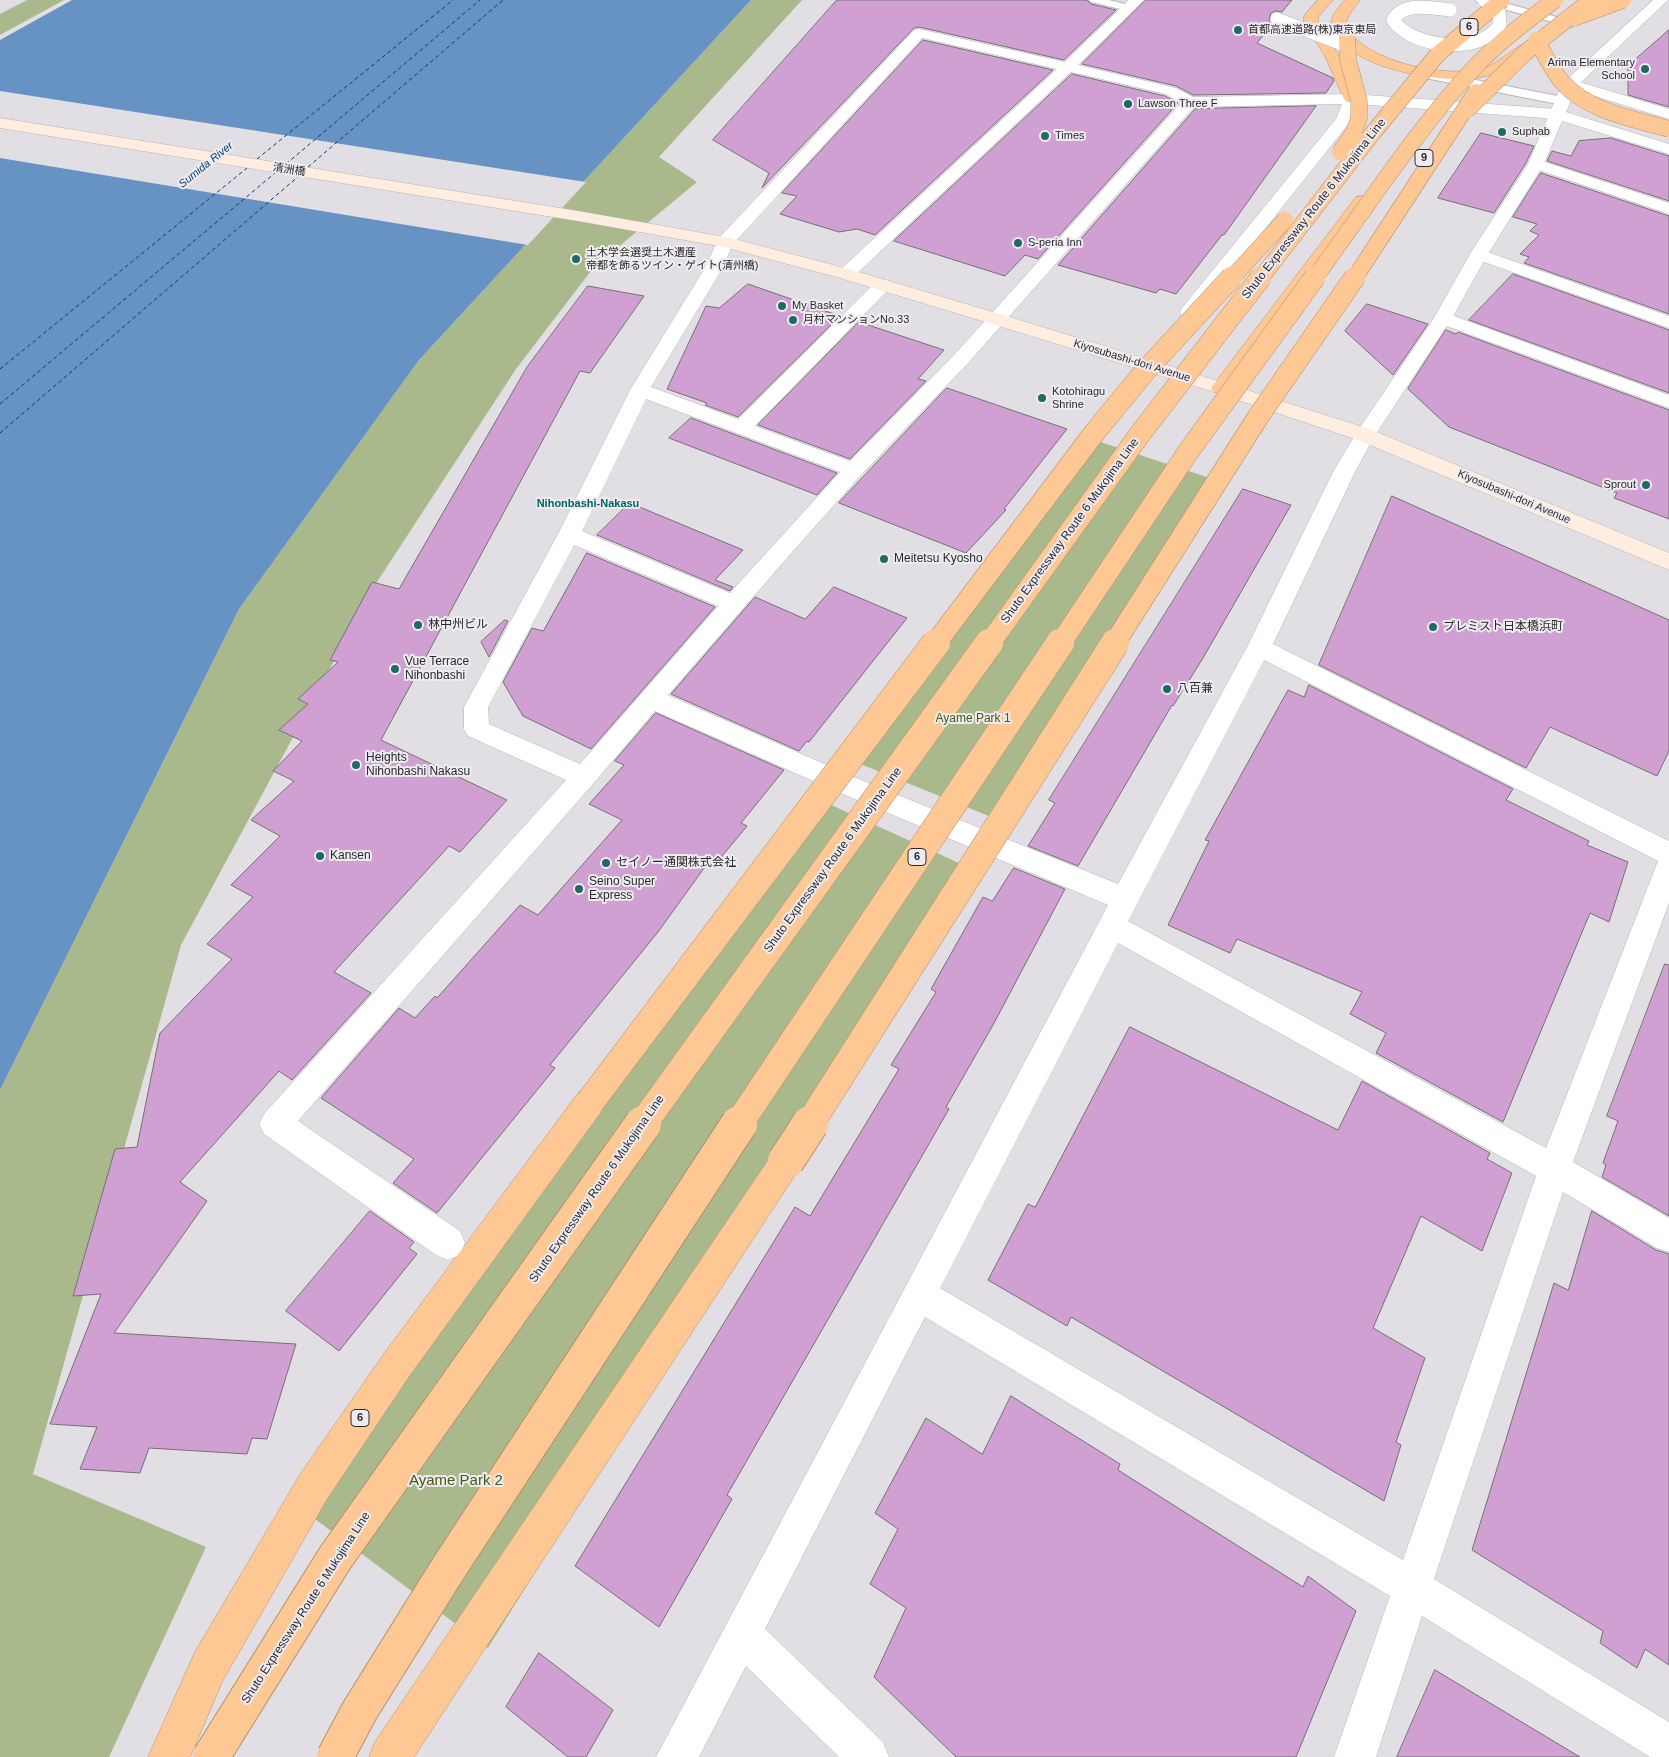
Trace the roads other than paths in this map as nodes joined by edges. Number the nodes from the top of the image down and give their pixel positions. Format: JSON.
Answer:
{"nodes":[{"id":1,"x":1095,"y":0,"type":"edge"},
{"id":2,"x":1326,"y":0,"type":"edge"},
{"id":3,"x":1353,"y":0,"type":"edge"},
{"id":4,"x":1502,"y":0,"type":"edge"},
{"id":5,"x":1586,"y":0,"type":"edge"},
{"id":6,"x":1591,"y":0,"type":"edge"},
{"id":7,"x":1623,"y":0,"type":"edge"},
{"id":8,"x":1661,"y":0,"type":"edge"},
{"id":9,"x":1133,"y":4,"type":"edge"},
{"id":10,"x":1470,"y":5,"type":"edge"},
{"id":11,"x":1554,"y":12,"type":"edge"},
{"id":12,"x":1276,"y":19,"type":"dead end"},
{"id":13,"x":1572,"y":24,"type":"dead end"},
{"id":14,"x":1536,"y":40,"type":"junction"},
{"id":15,"x":1347,"y":42,"type":"junction"},
{"id":16,"x":1438,"y":55,"type":"junction"},
{"id":17,"x":1507,"y":64,"type":"junction"},
{"id":18,"x":1067,"y":68,"type":"junction"},
{"id":19,"x":1570,"y":84,"type":"junction"},
{"id":20,"x":1476,"y":92,"type":"junction"},
{"id":21,"x":1352,"y":99,"type":"junction"},
{"id":22,"x":1190,"y":102,"type":"junction"},
{"id":23,"x":1560,"y":108,"type":"junction"},
{"id":24,"x":1669,"y":114,"type":"edge"},
{"id":25,"x":0,"y":123,"type":"edge"},
{"id":26,"x":1669,"y":128,"type":"edge"},
{"id":27,"x":1669,"y":149,"type":"edge"},
{"id":28,"x":1536,"y":164,"type":"junction"},
{"id":29,"x":1669,"y":209,"type":"edge"},
{"id":30,"x":578,"y":216,"type":"joint"},
{"id":31,"x":725,"y":242,"type":"junction"},
{"id":32,"x":1479,"y":254,"type":"junction"},
{"id":33,"x":1331,"y":255,"type":"junction"},
{"id":34,"x":846,"y":274,"type":"junction"},
{"id":35,"x":884,"y":286,"type":"junction"},
{"id":36,"x":1443,"y":318,"type":"junction"},
{"id":37,"x":996,"y":319,"type":"junction"},
{"id":38,"x":1669,"y":322,"type":"edge"},
{"id":39,"x":1146,"y":366,"type":"junction"},
{"id":40,"x":1221,"y":388,"type":"junction"},
{"id":41,"x":640,"y":390,"type":"junction"},
{"id":42,"x":1669,"y":402,"type":"edge"},
{"id":43,"x":741,"y":428,"type":"junction"},
{"id":44,"x":1365,"y":435,"type":"junction"},
{"id":45,"x":854,"y":470,"type":"junction"},
{"id":46,"x":569,"y":534,"type":"junction"},
{"id":47,"x":1669,"y":562,"type":"edge"},
{"id":48,"x":733,"y":603,"type":"junction"},
{"id":49,"x":1259,"y":647,"type":"junction"},
{"id":50,"x":650,"y":698,"type":"junction"},
{"id":51,"x":584,"y":777,"type":"junction"},
{"id":52,"x":1669,"y":854,"type":"edge"},
{"id":53,"x":1669,"y":866,"type":"edge"},
{"id":54,"x":1118,"y":912,"type":"junction"},
{"id":55,"x":1554,"y":1169,"type":"junction"},
{"id":56,"x":1669,"y":1236,"type":"edge"},
{"id":57,"x":448,"y":1243,"type":"dead end"},
{"id":58,"x":920,"y":1295,"type":"junction"},
{"id":59,"x":1413,"y":1588,"type":"junction"},
{"id":60,"x":742,"y":1634,"type":"junction"},
{"id":61,"x":1669,"y":1745,"type":"edge"},
{"id":62,"x":170,"y":1757,"type":"edge"},
{"id":63,"x":212,"y":1757,"type":"edge"},
{"id":64,"x":335,"y":1757,"type":"edge"},
{"id":65,"x":390,"y":1757,"type":"edge"},
{"id":66,"x":677,"y":1757,"type":"edge"},
{"id":67,"x":868,"y":1757,"type":"edge"},
{"id":68,"x":1355,"y":1757,"type":"edge"}],
"edges":[{"from":1,"to":9,"type":"lane"},
{"from":2,"to":21,"type":"highway"},
{"from":3,"to":15,"type":"highway"},
{"from":3,"to":23,"type":"lane"},
{"from":4,"to":16,"type":"highway","name":"Shuto Expressway Route 6 Mukojima Line","number":"6","bridge":true},
{"from":5,"to":11,"type":"highway","bridge":true},
{"from":6,"to":33,"type":"highway","number":"9","bridge":true},
{"from":7,"to":11,"type":"highway","bridge":true},
{"from":8,"to":19,"type":"street"},
{"from":9,"to":18,"type":"street"},
{"from":10,"to":10,"type":"lane","bridge":true},
{"from":10,"to":13,"type":"lane"},
{"from":10,"to":16,"type":"highway","bridge":true},
{"from":11,"to":14,"type":"highway","bridge":true},
{"from":11,"to":33,"type":"highway","number":"6","bridge":true},
{"from":12,"to":15,"type":"lane","bridge":true},
{"from":14,"to":17,"type":"highway","bridge":true},
{"from":14,"to":26,"type":"highway","bridge":true},
{"from":15,"to":17,"type":"highway","bridge":true},
{"from":15,"to":62,"type":"highway","number":"6","bridge":true},
{"from":16,"to":63,"type":"highway","name":"Shuto Expressway Route 6 Mukojima Line","number":"6","bridge":true},
{"from":17,"to":20,"type":"highway"},
{"from":18,"to":22,"type":"street"},
{"from":18,"to":31,"type":"street"},
{"from":18,"to":34,"type":"street"},
{"from":19,"to":23,"type":"street"},
{"from":19,"to":24,"type":"street"},
{"from":20,"to":40,"type":"highway","bridge":true},
{"from":20,"to":65,"type":"highway","bridge":true},
{"from":21,"to":22,"type":"street"},
{"from":21,"to":23,"type":"street"},
{"from":21,"to":39,"type":"street"},
{"from":22,"to":37,"type":"street"},
{"from":23,"to":27,"type":"street"},
{"from":23,"to":28,"type":"street"},
{"from":25,"to":30,"type":"main road","name":"清洲橋"},
{"from":28,"to":29,"type":"street"},
{"from":28,"to":32,"type":"street"},
{"from":30,"to":31,"type":"main road","name":"Kiyosubashi-dori Avenue"},
{"from":31,"to":34,"type":"main road","name":"Kiyosubashi-dori Avenue"},
{"from":31,"to":41,"type":"street"},
{"from":32,"to":36,"type":"street"},
{"from":32,"to":38,"type":"street"},
{"from":33,"to":64,"type":"highway","number":"6","bridge":true},
{"from":34,"to":35,"type":"main road","name":"Kiyosubashi-dori Avenue"},
{"from":35,"to":37,"type":"main road","name":"Kiyosubashi-dori Avenue"},
{"from":35,"to":43,"type":"street"},
{"from":36,"to":42,"type":"street"},
{"from":36,"to":44,"type":"street"},
{"from":37,"to":39,"type":"main road","name":"Kiyosubashi-dori Avenue"},
{"from":37,"to":45,"type":"street"},
{"from":39,"to":40,"type":"main road","name":"Kiyosubashi-dori Avenue"},
{"from":40,"to":44,"type":"main road","name":"Kiyosubashi-dori Avenue"},
{"from":41,"to":43,"type":"street"},
{"from":41,"to":46,"type":"street"},
{"from":43,"to":45,"type":"street"},
{"from":44,"to":47,"type":"main road","name":"Kiyosubashi-dori Avenue"},
{"from":44,"to":49,"type":"street"},
{"from":45,"to":48,"type":"street"},
{"from":46,"to":48,"type":"street"},
{"from":46,"to":51,"type":"street"},
{"from":48,"to":50,"type":"street"},
{"from":49,"to":52,"type":"street"},
{"from":49,"to":54,"type":"street"},
{"from":50,"to":51,"type":"street"},
{"from":50,"to":54,"type":"street"},
{"from":51,"to":57,"type":"street"},
{"from":53,"to":55,"type":"street"},
{"from":54,"to":55,"type":"street"},
{"from":54,"to":58,"type":"street"},
{"from":55,"to":56,"type":"street"},
{"from":55,"to":59,"type":"street"},
{"from":58,"to":59,"type":"street"},
{"from":58,"to":60,"type":"street"},
{"from":59,"to":61,"type":"street"},
{"from":59,"to":68,"type":"street"},
{"from":60,"to":66,"type":"street"},
{"from":60,"to":67,"type":"street"}]}
